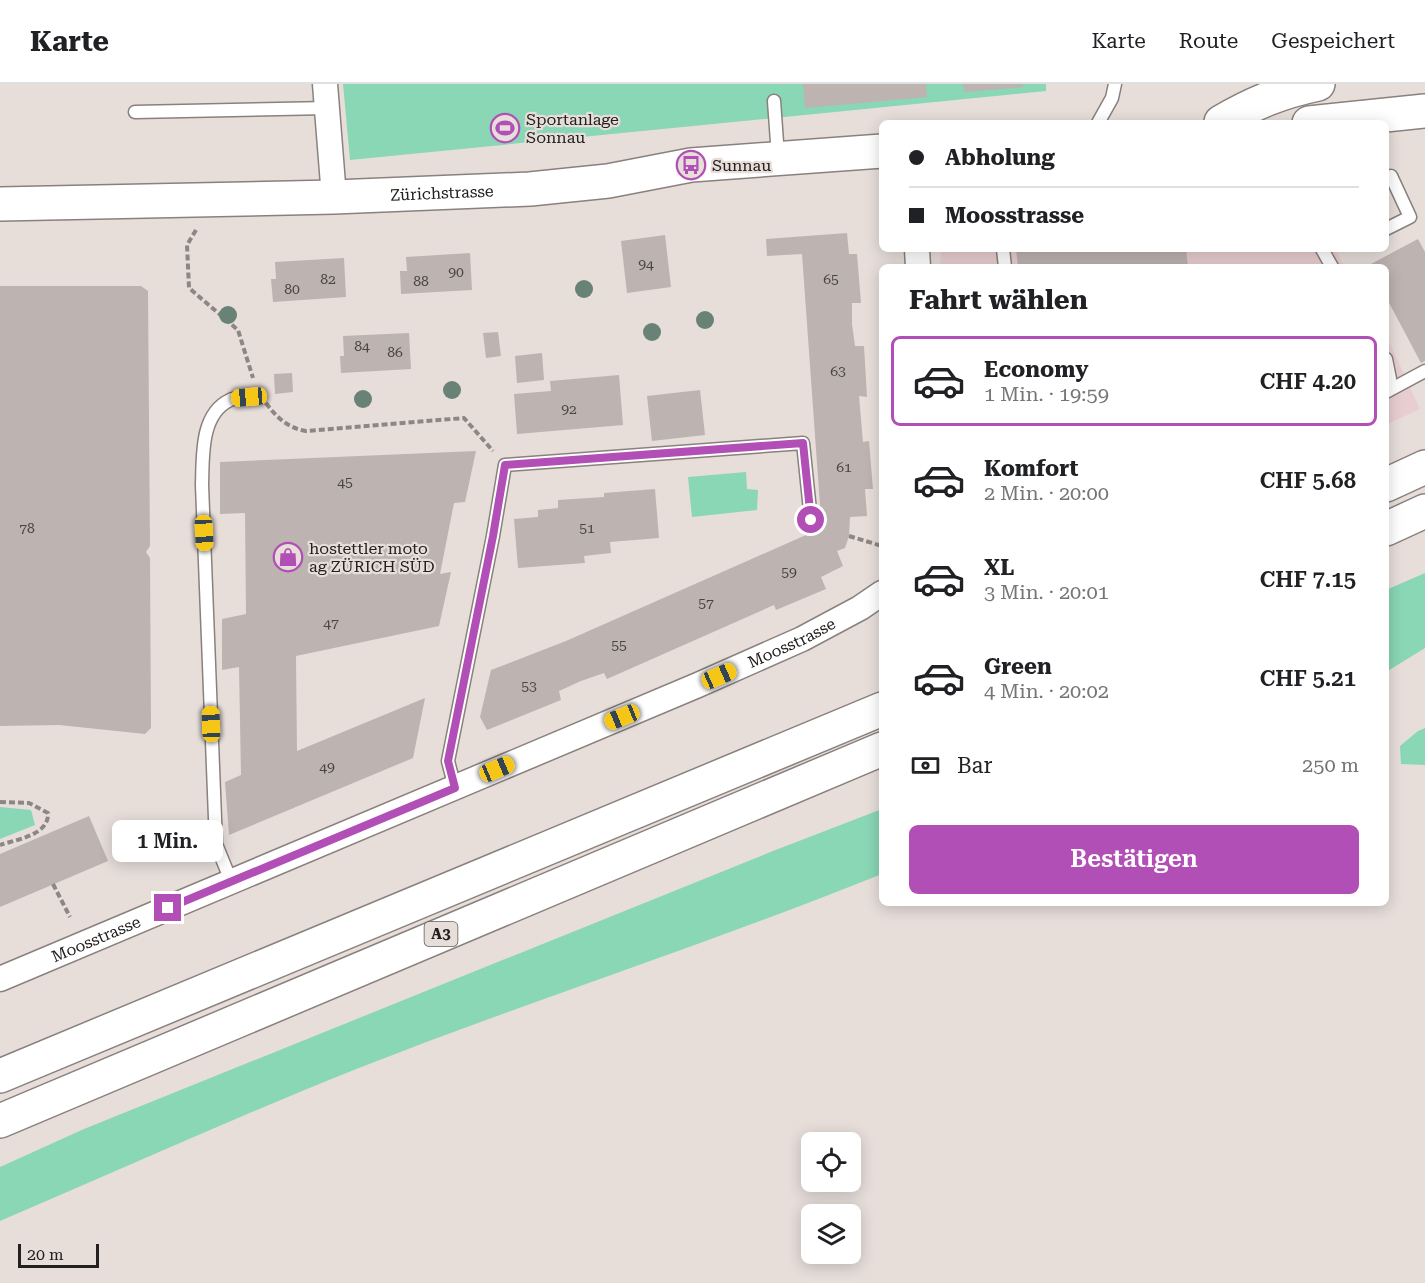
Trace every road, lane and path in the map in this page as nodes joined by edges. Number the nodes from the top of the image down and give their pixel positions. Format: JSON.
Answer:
{"nodes":[{"id":1,"x":326,"y":84,"type":"edge"},
{"id":2,"x":1115,"y":84,"type":"edge"},
{"id":3,"x":774,"y":101,"type":"dead end"},
{"id":4,"x":1305,"y":102,"type":"edge"},
{"id":5,"x":328,"y":108,"type":"junction"},
{"id":6,"x":1425,"y":111,"type":"edge"},
{"id":7,"x":135,"y":112,"type":"dead end"},
{"id":8,"x":1100,"y":120,"type":"edge"},
{"id":9,"x":1226,"y":120,"type":"edge"},
{"id":10,"x":879,"y":152,"type":"edge"},
{"id":11,"x":778,"y":158,"type":"junction"},
{"id":12,"x":1391,"y":176,"type":"dead end"},
{"id":13,"x":334,"y":197,"type":"junction"},
{"id":14,"x":0,"y":204,"type":"edge"},
{"id":15,"x":1389,"y":228,"type":"edge"},
{"id":16,"x":196,"y":229,"type":"dead end"},
{"id":17,"x":1425,"y":371,"type":"edge"},
{"id":18,"x":254,"y":381,"type":"dead end"},
{"id":19,"x":1389,"y":389,"type":"edge"},
{"id":20,"x":249,"y":397,"type":"dead end"},
{"id":21,"x":262,"y":397,"type":"dead end"},
{"id":22,"x":505,"y":465,"type":"junction"},
{"id":23,"x":1425,"y":467,"type":"edge"},
{"id":24,"x":1389,"y":484,"type":"edge"},
{"id":25,"x":1425,"y":511,"type":"edge"},
{"id":26,"x":811,"y":520,"type":"dead end"},
{"id":27,"x":1425,"y":525,"type":"edge"},
{"id":28,"x":1389,"y":527,"type":"edge"},
{"id":29,"x":849,"y":536,"type":"dead end"},
{"id":30,"x":1389,"y":536,"type":"edge"},
{"id":31,"x":879,"y":545,"type":"edge"},
{"id":32,"x":879,"y":595,"type":"edge"},
{"id":33,"x":879,"y":710,"type":"edge"},
{"id":34,"x":879,"y":750,"type":"edge"},
{"id":35,"x":455,"y":788,"type":"junction"},
{"id":36,"x":0,"y":802,"type":"edge"},
{"id":37,"x":0,"y":845,"type":"edge"},
{"id":38,"x":231,"y":881,"type":"junction"},
{"id":39,"x":53,"y":884,"type":"dead end"},
{"id":40,"x":70,"y":917,"type":"dead end"},
{"id":41,"x":0,"y":979,"type":"edge"},
{"id":42,"x":0,"y":1076,"type":"edge"},
{"id":43,"x":0,"y":1120,"type":"edge"}],
"edges":[{"from":1,"to":5,"type":"street"},
{"from":2,"to":8,"type":"lane"},
{"from":3,"to":11,"type":"lane"},
{"from":4,"to":6,"type":"main road"},
{"from":4,"to":9,"type":"main road"},
{"from":5,"to":7,"type":"lane"},
{"from":5,"to":13,"type":"street"},
{"from":10,"to":11,"type":"main road","name":"Zürichstrasse"},
{"from":11,"to":13,"type":"main road","name":"Zürichstrasse"},
{"from":12,"to":15,"type":"lane"},
{"from":13,"to":14,"type":"main road","name":"Zürichstrasse"},
{"from":16,"to":18,"type":"path"},
{"from":17,"to":19,"type":"lane"},
{"from":20,"to":38,"type":"lane"},
{"from":21,"to":22,"type":"path"},
{"from":22,"to":26,"type":"lane"},
{"from":22,"to":35,"type":"lane"},
{"from":23,"to":24,"type":"main road"},
{"from":25,"to":28,"type":"main road"},
{"from":27,"to":30,"type":"main road"},
{"from":29,"to":31,"type":"path"},
{"from":32,"to":35,"type":"street","name":"Moosstrasse"},
{"from":33,"to":42,"type":"main road","number":"A3"},
{"from":34,"to":43,"type":"main road","number":"A3"},
{"from":35,"to":38,"type":"street","name":"Moosstrasse"},
{"from":36,"to":37,"type":"path"},
{"from":38,"to":41,"type":"street","name":"Moosstrasse"},
{"from":39,"to":40,"type":"path"}]}
